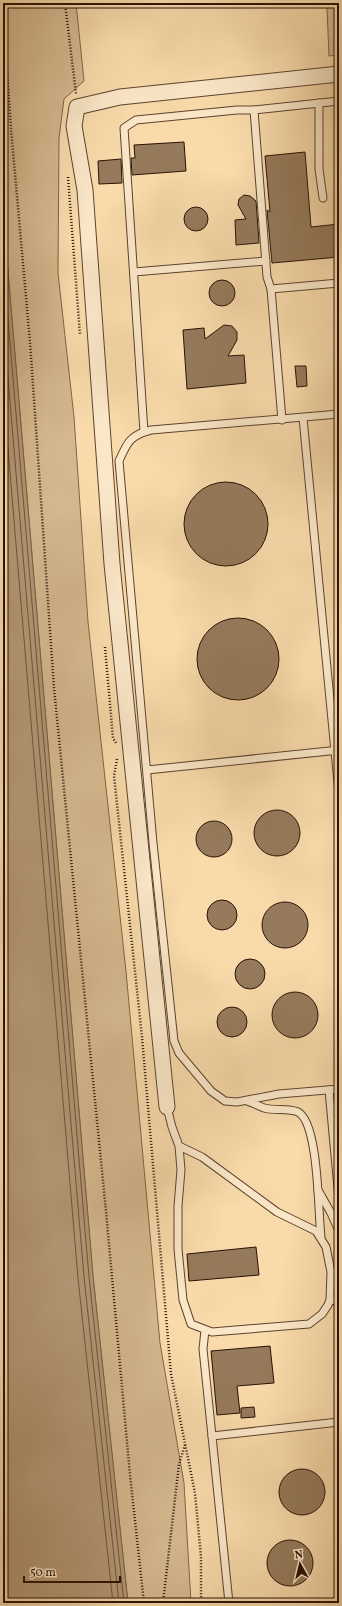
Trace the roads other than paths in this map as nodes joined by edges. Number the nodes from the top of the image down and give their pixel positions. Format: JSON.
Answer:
{"nodes":[{"id":1,"x":339,"y":74,"type":"edge"},
{"id":2,"x":339,"y":101,"type":"edge"},
{"id":3,"x":319,"y":103,"type":"junction"},
{"id":4,"x":254,"y":110,"type":"junction"},
{"id":5,"x":322,"y":198,"type":"dead end"},
{"id":6,"x":266,"y":261,"type":"junction"},
{"id":7,"x":134,"y":272,"type":"junction"},
{"id":8,"x":339,"y":283,"type":"edge"},
{"id":9,"x":271,"y":289,"type":"junction"},
{"id":10,"x":339,"y":414,"type":"edge"},
{"id":11,"x":303,"y":418,"type":"junction"},
{"id":12,"x":282,"y":420,"type":"junction"},
{"id":13,"x":144,"y":432,"type":"junction"},
{"id":14,"x":337,"y":751,"type":"edge"},
{"id":15,"x":147,"y":770,"type":"junction"},
{"id":16,"x":339,"y":793,"type":"edge"},
{"id":17,"x":339,"y":1089,"type":"edge"},
{"id":18,"x":329,"y":1090,"type":"junction"},
{"id":19,"x":247,"y":1100,"type":"junction"},
{"id":20,"x":167,"y":1107,"type":"joint"},
{"id":21,"x":179,"y":1146,"type":"junction"},
{"id":22,"x":317,"y":1188,"type":"junction"},
{"id":23,"x":339,"y":1199,"type":"edge"},
{"id":24,"x":339,"y":1231,"type":"edge"},
{"id":25,"x":321,"y":1240,"type":"junction"},
{"id":26,"x":330,"y":1300,"type":"junction"},
{"id":27,"x":339,"y":1301,"type":"edge"},
{"id":28,"x":205,"y":1330,"type":"junction"},
{"id":29,"x":339,"y":1422,"type":"edge"},
{"id":30,"x":212,"y":1436,"type":"junction"},
{"id":31,"x":229,"y":1603,"type":"edge"}],
"edges":[{"from":1,"to":20,"type":"street"},
{"from":2,"to":3,"type":"lane"},
{"from":3,"to":4,"type":"lane"},
{"from":3,"to":5,"type":"lane"},
{"from":4,"to":6,"type":"lane"},
{"from":4,"to":7,"type":"lane"},
{"from":6,"to":7,"type":"lane"},
{"from":6,"to":9,"type":"lane"},
{"from":7,"to":13,"type":"lane"},
{"from":8,"to":9,"type":"lane"},
{"from":9,"to":12,"type":"lane"},
{"from":10,"to":11,"type":"lane"},
{"from":11,"to":12,"type":"lane"},
{"from":11,"to":14,"type":"lane"},
{"from":12,"to":13,"type":"lane"},
{"from":13,"to":15,"type":"lane"},
{"from":14,"to":15,"type":"lane"},
{"from":14,"to":16,"type":"lane"},
{"from":15,"to":19,"type":"lane"},
{"from":17,"to":18,"type":"lane"},
{"from":18,"to":19,"type":"lane"},
{"from":18,"to":23,"type":"lane"},
{"from":19,"to":22,"type":"lane"},
{"from":20,"to":21,"type":"lane"},
{"from":21,"to":25,"type":"lane"},
{"from":21,"to":28,"type":"lane"},
{"from":22,"to":24,"type":"lane"},
{"from":22,"to":25,"type":"lane"},
{"from":25,"to":26,"type":"lane"},
{"from":26,"to":27,"type":"lane"},
{"from":26,"to":28,"type":"lane"},
{"from":28,"to":30,"type":"lane"},
{"from":29,"to":30,"type":"lane"},
{"from":30,"to":31,"type":"lane"}]}
